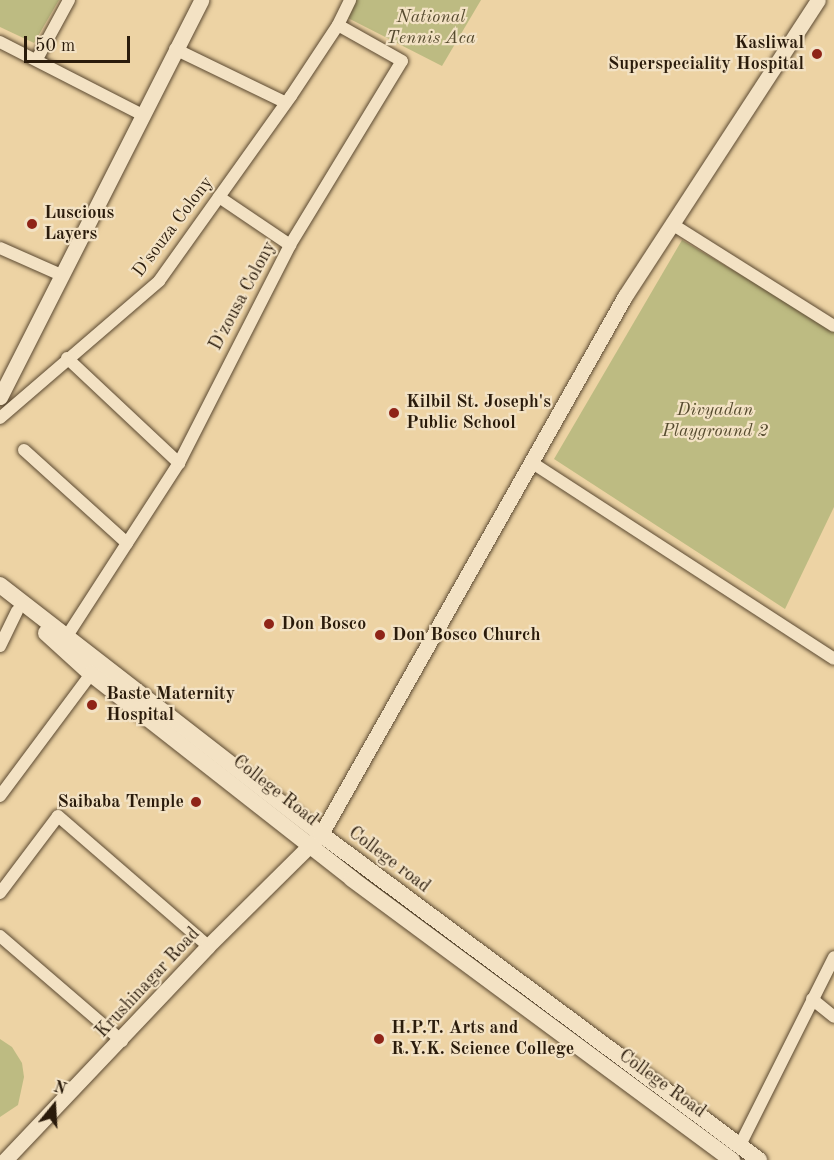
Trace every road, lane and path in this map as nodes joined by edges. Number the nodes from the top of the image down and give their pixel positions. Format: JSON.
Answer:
{"nodes":[{"id":1,"x":69,"y":0,"type":"edge"},
{"id":2,"x":201,"y":0,"type":"edge"},
{"id":3,"x":350,"y":0,"type":"edge"},
{"id":4,"x":818,"y":0,"type":"edge"},
{"id":5,"x":338,"y":25,"type":"junction"},
{"id":6,"x":0,"y":42,"type":"edge"},
{"id":7,"x":175,"y":49,"type":"junction"},
{"id":8,"x":37,"y":59,"type":"junction"},
{"id":9,"x":286,"y":104,"type":"junction"},
{"id":10,"x":141,"y":114,"type":"junction"},
{"id":11,"x":219,"y":197,"type":"junction"},
{"id":12,"x":672,"y":224,"type":"junction"},
{"id":13,"x":290,"y":245,"type":"junction"},
{"id":14,"x":0,"y":248,"type":"edge"},
{"id":15,"x":61,"y":275,"type":"junction"},
{"id":16,"x":834,"y":326,"type":"edge"},
{"id":17,"x":67,"y":358,"type":"junction"},
{"id":18,"x":0,"y":397,"type":"edge"},
{"id":19,"x":0,"y":418,"type":"edge"},
{"id":20,"x":24,"y":450,"type":"dead end"},
{"id":21,"x":531,"y":462,"type":"junction"},
{"id":22,"x":179,"y":463,"type":"junction"},
{"id":23,"x":127,"y":543,"type":"junction"},
{"id":24,"x":0,"y":585,"type":"edge"},
{"id":25,"x":0,"y":598,"type":"edge"},
{"id":26,"x":17,"y":610,"type":"junction"},
{"id":27,"x":67,"y":636,"type":"junction"},
{"id":28,"x":0,"y":646,"type":"edge"},
{"id":29,"x":834,"y":659,"type":"edge"},
{"id":30,"x":91,"y":674,"type":"junction"},
{"id":31,"x":0,"y":796,"type":"edge"},
{"id":32,"x":316,"y":839,"type":"junction"},
{"id":33,"x":0,"y":893,"type":"edge"},
{"id":34,"x":0,"y":936,"type":"edge"},
{"id":35,"x":208,"y":946,"type":"junction"},
{"id":36,"x":834,"y":957,"type":"edge"},
{"id":37,"x":812,"y":999,"type":"junction"},
{"id":38,"x":834,"y":1017,"type":"edge"},
{"id":39,"x":122,"y":1041,"type":"junction"},
{"id":40,"x":736,"y":1152,"type":"edge"},
{"id":41,"x":5,"y":1160,"type":"edge"},
{"id":42,"x":759,"y":1160,"type":"edge"}],
"edges":[{"from":1,"to":8,"type":"street"},
{"from":2,"to":7,"type":"street"},
{"from":3,"to":5,"type":"street"},
{"from":4,"to":12,"type":"street","name":"Krushinagar Road"},
{"from":5,"to":9,"type":"street","name":"D'souza Colony"},
{"from":5,"to":13,"type":"street","name":"D'zousa Colony"},
{"from":6,"to":8,"type":"street"},
{"from":7,"to":9,"type":"street"},
{"from":7,"to":10,"type":"street"},
{"from":8,"to":10,"type":"street"},
{"from":9,"to":11,"type":"street","name":"D'souza Colony"},
{"from":10,"to":15,"type":"street"},
{"from":11,"to":13,"type":"street"},
{"from":11,"to":17,"type":"street","name":"D'souza Colony"},
{"from":12,"to":16,"type":"street"},
{"from":12,"to":21,"type":"street","name":"Krushinagar Road"},
{"from":13,"to":22,"type":"street","name":"D'zousa Colony"},
{"from":14,"to":15,"type":"street"},
{"from":15,"to":18,"type":"street"},
{"from":17,"to":19,"type":"street","name":"D'souza Colony"},
{"from":17,"to":22,"type":"street"},
{"from":20,"to":23,"type":"street"},
{"from":21,"to":29,"type":"street"},
{"from":21,"to":32,"type":"street","name":"Krushinagar Road"},
{"from":22,"to":23,"type":"street","name":"D'zousa Colony"},
{"from":23,"to":27,"type":"street","name":"D'zousa Colony"},
{"from":24,"to":27,"type":"main road","name":"College road"},
{"from":25,"to":26,"type":"main road","name":"College Road"},
{"from":26,"to":28,"type":"street"},
{"from":26,"to":30,"type":"main road","name":"College Road"},
{"from":27,"to":32,"type":"main road","name":"College road"},
{"from":30,"to":31,"type":"street"},
{"from":30,"to":32,"type":"main road","name":"College Road"},
{"from":32,"to":35,"type":"street","name":"Krushinagar Road"},
{"from":32,"to":40,"type":"main road","name":"College road"},
{"from":33,"to":35,"type":"street"},
{"from":34,"to":39,"type":"street"},
{"from":35,"to":39,"type":"street","name":"Krushinagar Road"},
{"from":36,"to":37,"type":"street"},
{"from":37,"to":38,"type":"street"},
{"from":37,"to":40,"type":"street"},
{"from":39,"to":41,"type":"street","name":"Krushinagar Road"},
{"from":40,"to":42,"type":"main road","name":"College road"}]}
